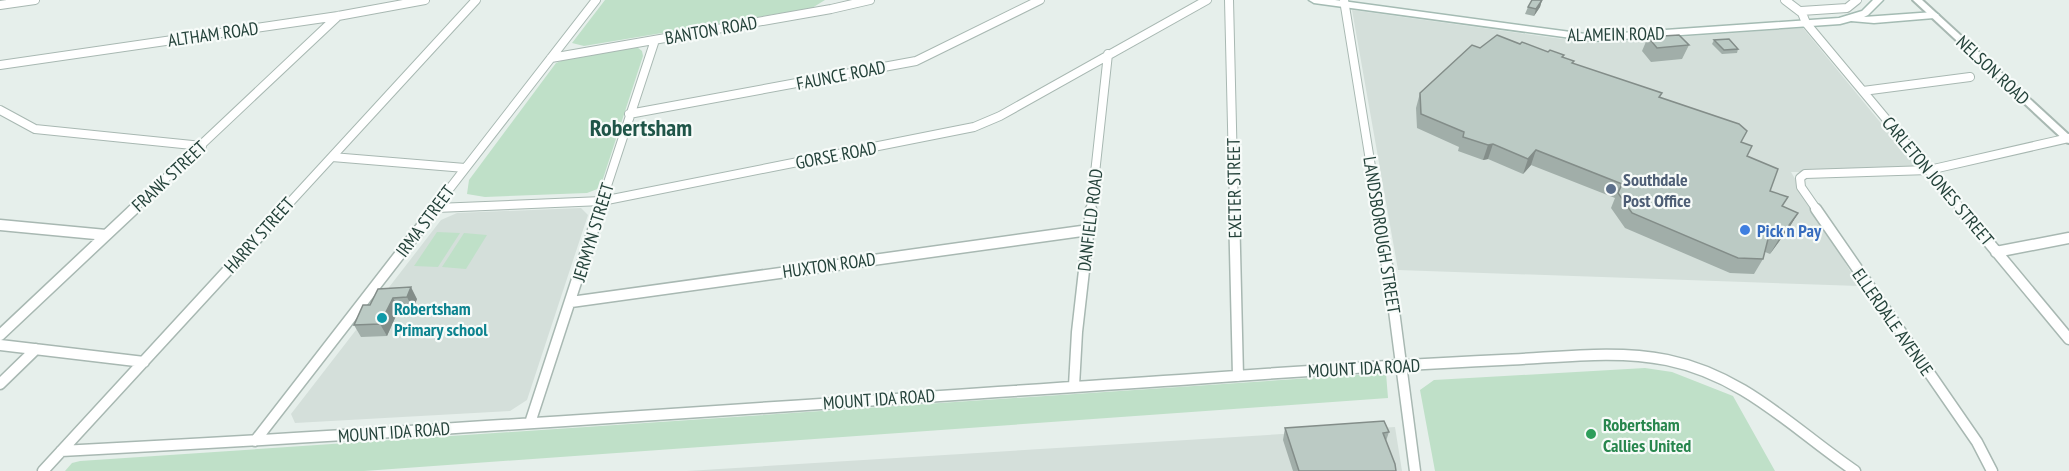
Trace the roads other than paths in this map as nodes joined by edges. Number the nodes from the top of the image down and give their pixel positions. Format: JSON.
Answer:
{"nodes":[{"id":1,"x":35,"y":0,"type":"edge"},
{"id":2,"x":425,"y":0,"type":"edge"},
{"id":3,"x":476,"y":0,"type":"edge"},
{"id":4,"x":596,"y":0,"type":"edge"},
{"id":5,"x":836,"y":0,"type":"edge"},
{"id":6,"x":870,"y":0,"type":"edge"},
{"id":7,"x":1040,"y":0,"type":"edge"},
{"id":8,"x":1207,"y":0,"type":"edge"},
{"id":9,"x":1229,"y":0,"type":"edge"},
{"id":10,"x":1314,"y":0,"type":"edge"},
{"id":11,"x":1785,"y":0,"type":"edge"},
{"id":12,"x":1857,"y":0,"type":"edge"},
{"id":13,"x":1878,"y":0,"type":"edge"},
{"id":14,"x":1917,"y":0,"type":"edge"},
{"id":15,"x":1344,"y":2,"type":"edge"},
{"id":16,"x":0,"y":5,"type":"edge"},
{"id":17,"x":831,"y":9,"type":"junction"},
{"id":18,"x":1801,"y":11,"type":"junction"},
{"id":19,"x":1934,"y":15,"type":"junction"},
{"id":20,"x":338,"y":16,"type":"junction"},
{"id":21,"x":1850,"y":19,"type":"junction"},
{"id":22,"x":1806,"y":23,"type":"junction"},
{"id":23,"x":655,"y":40,"type":"junction"},
{"id":24,"x":1108,"y":54,"type":"junction"},
{"id":25,"x":551,"y":58,"type":"junction"},
{"id":26,"x":0,"y":65,"type":"edge"},
{"id":27,"x":1970,"y":77,"type":"dead end"},
{"id":28,"x":1863,"y":91,"type":"junction"},
{"id":29,"x":0,"y":110,"type":"edge"},
{"id":30,"x":629,"y":114,"type":"junction"},
{"id":31,"x":2068,"y":139,"type":"edge"},
{"id":32,"x":202,"y":146,"type":"junction"},
{"id":33,"x":332,"y":157,"type":"junction"},
{"id":34,"x":465,"y":168,"type":"junction"},
{"id":35,"x":1929,"y":170,"type":"junction"},
{"id":36,"x":602,"y":201,"type":"junction"},
{"id":37,"x":436,"y":208,"type":"junction"},
{"id":38,"x":0,"y":225,"type":"edge"},
{"id":39,"x":1089,"y":231,"type":"junction"},
{"id":40,"x":106,"y":235,"type":"junction"},
{"id":41,"x":2069,"y":238,"type":"edge"},
{"id":42,"x":1996,"y":252,"type":"junction"},
{"id":43,"x":571,"y":302,"type":"junction"},
{"id":44,"x":0,"y":335,"type":"edge"},
{"id":45,"x":2069,"y":339,"type":"edge"},
{"id":46,"x":0,"y":345,"type":"edge"},
{"id":47,"x":36,"y":349,"type":"junction"},
{"id":48,"x":144,"y":362,"type":"junction"},
{"id":49,"x":1400,"y":365,"type":"junction"},
{"id":50,"x":1238,"y":376,"type":"junction"},
{"id":51,"x":0,"y":384,"type":"edge"},
{"id":52,"x":1074,"y":386,"type":"junction"},
{"id":53,"x":530,"y":423,"type":"junction"},
{"id":54,"x":255,"y":441,"type":"junction"},
{"id":55,"x":61,"y":451,"type":"junction"},
{"id":56,"x":43,"y":471,"type":"edge"},
{"id":57,"x":1415,"y":471,"type":"edge"},
{"id":58,"x":1855,"y":471,"type":"edge"},
{"id":59,"x":1992,"y":471,"type":"edge"}],
"edges":[{"from":1,"to":16,"type":"street"},
{"from":2,"to":20,"type":"street","name":"ALTHAM ROAD"},
{"from":3,"to":33,"type":"street","name":"HARRY STREET"},
{"from":4,"to":25,"type":"street","name":"IRMA STREET"},
{"from":5,"to":17,"type":"street"},
{"from":6,"to":17,"type":"street","name":"BANTON ROAD"},
{"from":7,"to":30,"type":"street","name":"FAUNCE ROAD"},
{"from":8,"to":24,"type":"street","name":"GORSE ROAD"},
{"from":9,"to":50,"type":"street","name":"EXETER STREET"},
{"from":10,"to":15,"type":"main road","name":"ALAMEIN ROAD"},
{"from":11,"to":18,"type":"street"},
{"from":12,"to":18,"type":"street"},
{"from":13,"to":21,"type":"main road","name":"ALAMEIN ROAD"},
{"from":14,"to":19,"type":"street","name":"NELSON ROAD"},
{"from":15,"to":22,"type":"main road","name":"ALAMEIN ROAD"},
{"from":15,"to":49,"type":"street","name":"LANDSBOROUGH STREET"},
{"from":17,"to":23,"type":"street","name":"BANTON ROAD"},
{"from":18,"to":22,"type":"street","name":"CARLETON JONES STREET"},
{"from":19,"to":21,"type":"main road"},
{"from":19,"to":31,"type":"street","name":"NELSON ROAD"},
{"from":20,"to":26,"type":"street","name":"ALTHAM ROAD"},
{"from":20,"to":32,"type":"street","name":"FRANK STREET"},
{"from":21,"to":22,"type":"main road","name":"ALAMEIN ROAD"},
{"from":22,"to":28,"type":"street","name":"CARLETON JONES STREET"},
{"from":23,"to":25,"type":"street","name":"BANTON ROAD"},
{"from":23,"to":30,"type":"street","name":"JERMYN STREET"},
{"from":24,"to":36,"type":"street","name":"GORSE ROAD"},
{"from":24,"to":39,"type":"street","name":"DANFIELD ROAD"},
{"from":25,"to":34,"type":"street","name":"IRMA STREET"},
{"from":27,"to":28,"type":"street"},
{"from":28,"to":35,"type":"street","name":"CARLETON JONES STREET"},
{"from":29,"to":32,"type":"street"},
{"from":30,"to":36,"type":"street","name":"JERMYN STREET"},
{"from":31,"to":35,"type":"street"},
{"from":32,"to":40,"type":"street","name":"FRANK STREET"},
{"from":33,"to":34,"type":"street"},
{"from":33,"to":48,"type":"street","name":"HARRY STREET"},
{"from":34,"to":37,"type":"street","name":"IRMA STREET"},
{"from":35,"to":42,"type":"street","name":"CARLETON JONES STREET"},
{"from":35,"to":59,"type":"street","name":"ELLERDALE AVENUE"},
{"from":36,"to":37,"type":"street","name":"GORSE ROAD"},
{"from":36,"to":43,"type":"street","name":"JERMYN STREET"},
{"from":37,"to":54,"type":"street","name":"IRMA STREET"},
{"from":38,"to":40,"type":"street"},
{"from":39,"to":43,"type":"street","name":"HUXTON ROAD"},
{"from":39,"to":52,"type":"street","name":"DANFIELD ROAD"},
{"from":40,"to":44,"type":"street","name":"FRANK STREET"},
{"from":41,"to":42,"type":"street"},
{"from":42,"to":45,"type":"street","name":"CARLETON JONES STREET"},
{"from":43,"to":53,"type":"street","name":"JERMYN STREET"},
{"from":46,"to":47,"type":"street"},
{"from":47,"to":48,"type":"street"},
{"from":47,"to":51,"type":"street"},
{"from":48,"to":55,"type":"street","name":"HARRY STREET"},
{"from":49,"to":50,"type":"street","name":"MOUNT IDA ROAD"},
{"from":49,"to":57,"type":"street","name":"LANDSBOROUGH STREET"},
{"from":49,"to":58,"type":"street","name":"MOUNT IDA ROAD"},
{"from":50,"to":52,"type":"street","name":"MOUNT IDA ROAD"},
{"from":52,"to":53,"type":"street","name":"MOUNT IDA ROAD"},
{"from":53,"to":54,"type":"street","name":"MOUNT IDA ROAD"},
{"from":54,"to":55,"type":"street","name":"MOUNT IDA ROAD"},
{"from":55,"to":56,"type":"street","name":"HARRY STREET"}]}
